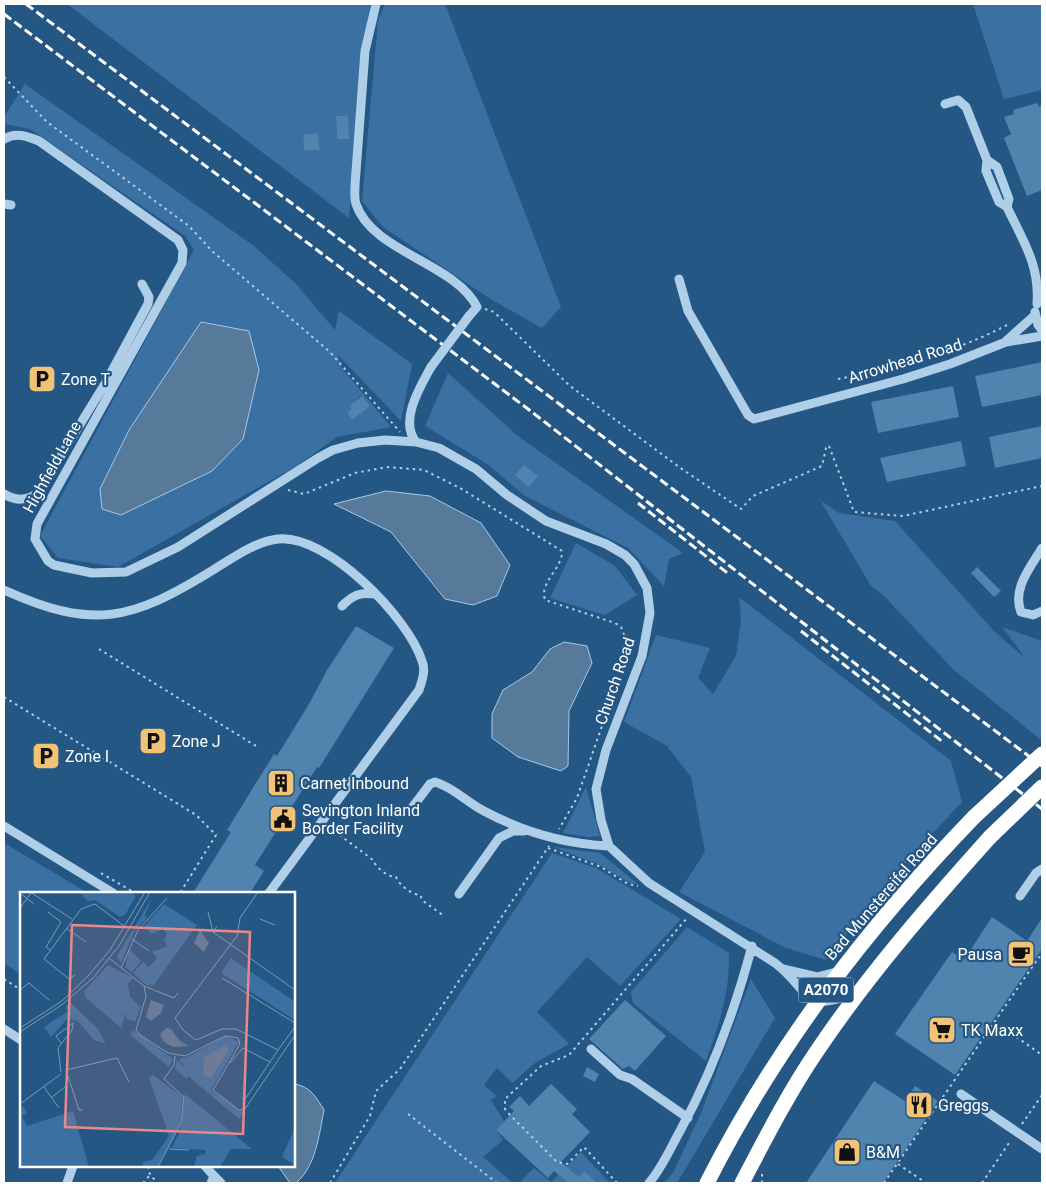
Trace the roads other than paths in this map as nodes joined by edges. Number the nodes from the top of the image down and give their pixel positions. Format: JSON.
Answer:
{"nodes":[{"id":1,"x":376,"y":4,"type":"edge"},
{"id":2,"x":945,"y":104,"type":"dead end"},
{"id":3,"x":4,"y":139,"type":"edge"},
{"id":4,"x":1039,"y":274,"type":"edge"},
{"id":5,"x":679,"y":278,"type":"dead end"},
{"id":6,"x":142,"y":284,"type":"dead end"},
{"id":7,"x":1040,"y":301,"type":"edge"},
{"id":8,"x":1036,"y":315,"type":"junction"},
{"id":9,"x":1042,"y":330,"type":"edge"},
{"id":10,"x":1042,"y":336,"type":"edge"},
{"id":11,"x":1006,"y":342,"type":"junction"},
{"id":12,"x":416,"y":442,"type":"junction"},
{"id":13,"x":4,"y":494,"type":"edge"},
{"id":14,"x":1042,"y":548,"type":"edge"},
{"id":15,"x":4,"y":590,"type":"edge"},
{"id":16,"x":375,"y":594,"type":"junction"},
{"id":17,"x":342,"y":606,"type":"dead end"},
{"id":18,"x":1042,"y":611,"type":"edge"},
{"id":19,"x":1042,"y":754,"type":"edge"},
{"id":20,"x":1042,"y":787,"type":"edge"},
{"id":21,"x":408,"y":814,"type":"dead end"},
{"id":22,"x":4,"y":826,"type":"edge"},
{"id":23,"x":529,"y":831,"type":"junction"},
{"id":24,"x":609,"y":846,"type":"junction"},
{"id":25,"x":1042,"y":869,"type":"edge"},
{"id":26,"x":111,"y":892,"type":"edge"},
{"id":27,"x":270,"y":892,"type":"edge"},
{"id":28,"x":459,"y":894,"type":"dead end"},
{"id":29,"x":1020,"y":896,"type":"dead end"},
{"id":30,"x":752,"y":946,"type":"junction"},
{"id":31,"x":783,"y":969,"type":"junction"},
{"id":32,"x":840,"y":971,"type":"junction"},
{"id":33,"x":860,"y":991,"type":"junction"},
{"id":34,"x":816,"y":1002,"type":"junction"},
{"id":35,"x":4,"y":1029,"type":"edge"},
{"id":36,"x":20,"y":1039,"type":"edge"},
{"id":37,"x":591,"y":1050,"type":"dead end"},
{"id":38,"x":961,"y":1094,"type":"dead end"},
{"id":39,"x":688,"y":1118,"type":"junction"},
{"id":40,"x":1042,"y":1149,"type":"edge"},
{"id":41,"x":72,"y":1167,"type":"edge"},
{"id":42,"x":206,"y":1167,"type":"edge"},
{"id":43,"x":216,"y":1181,"type":"edge"},
{"id":44,"x":67,"y":1183,"type":"edge"},
{"id":45,"x":649,"y":1183,"type":"edge"},
{"id":46,"x":707,"y":1183,"type":"edge"},
{"id":47,"x":742,"y":1183,"type":"edge"}],
"edges":[{"from":1,"to":12,"type":"street","bridge":true},
{"from":2,"to":4,"type":"street"},
{"from":3,"to":12,"type":"street","name":"Highfield Lane"},
{"from":4,"to":7,"type":"street"},
{"from":5,"to":11,"type":"street","name":"Arrowhead Road"},
{"from":6,"to":13,"type":"street"},
{"from":7,"to":8,"type":"street"},
{"from":8,"to":9,"type":"street"},
{"from":8,"to":11,"type":"street","name":"Arrowhead Road"},
{"from":10,"to":11,"type":"street","name":"Arrowhead Road"},
{"from":12,"to":24,"type":"street","name":"Church Road"},
{"from":14,"to":18,"type":"street"},
{"from":15,"to":16,"type":"street"},
{"from":16,"to":17,"type":"street"},
{"from":16,"to":27,"type":"street"},
{"from":19,"to":32,"type":"highway","name":"Bad Munstereifel Road","number":"A2070","bridge":true},
{"from":20,"to":33,"type":"highway","number":"A2070","bridge":true},
{"from":21,"to":23,"type":"street"},
{"from":22,"to":26,"type":"street"},
{"from":23,"to":24,"type":"street"},
{"from":23,"to":28,"type":"street"},
{"from":24,"to":30,"type":"street"},
{"from":25,"to":29,"type":"street"},
{"from":30,"to":31,"type":"street"},
{"from":30,"to":39,"type":"street"},
{"from":31,"to":32,"type":"street"},
{"from":31,"to":34,"type":"street"},
{"from":32,"to":34,"type":"highway","name":"Bad Munstereifel Road","number":"A2070"},
{"from":33,"to":34,"type":"street"},
{"from":33,"to":47,"type":"highway","number":"A2070"},
{"from":34,"to":46,"type":"highway","name":"Bad Munstereifel Road","number":"A2070"},
{"from":35,"to":36,"type":"street"},
{"from":37,"to":39,"type":"street"},
{"from":38,"to":40,"type":"street"},
{"from":39,"to":45,"type":"street"},
{"from":41,"to":44,"type":"street"},
{"from":42,"to":43,"type":"street"}]}
